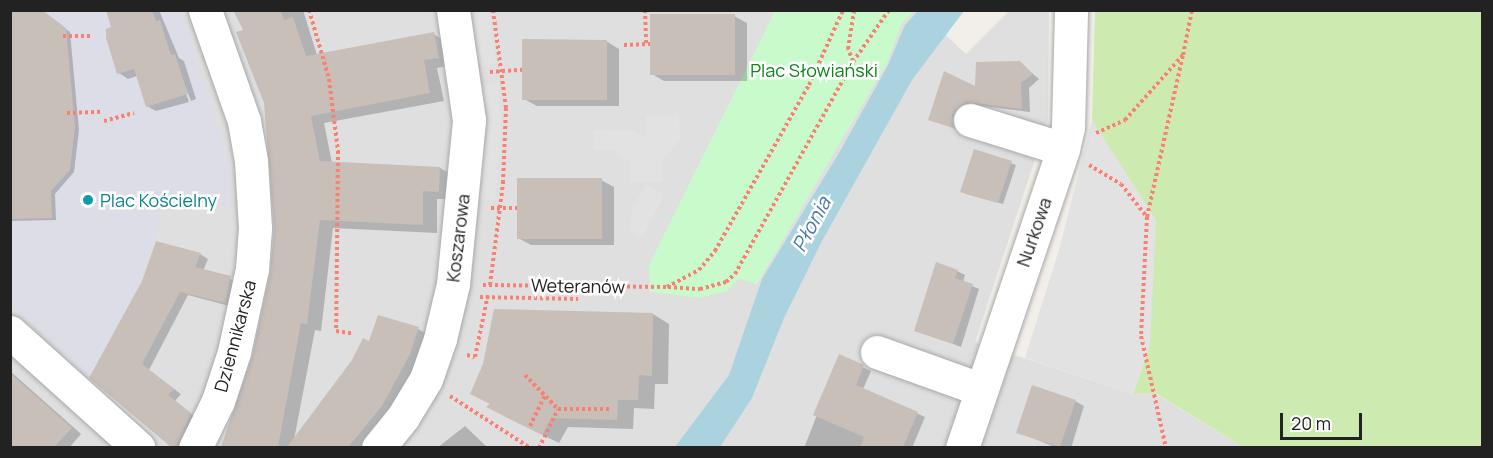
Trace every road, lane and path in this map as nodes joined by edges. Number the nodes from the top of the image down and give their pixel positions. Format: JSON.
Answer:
{"nodes":[{"id":1,"x":205,"y":10,"type":"edge"},
{"id":2,"x":309,"y":10,"type":"edge"},
{"id":3,"x":453,"y":10,"type":"edge"},
{"id":4,"x":493,"y":10,"type":"edge"},
{"id":5,"x":645,"y":10,"type":"edge"},
{"id":6,"x":843,"y":10,"type":"edge"},
{"id":7,"x":854,"y":10,"type":"edge"},
{"id":8,"x":888,"y":10,"type":"edge"},
{"id":9,"x":1071,"y":10,"type":"edge"},
{"id":10,"x":1192,"y":10,"type":"edge"},
{"id":11,"x":63,"y":36,"type":"dead end"},
{"id":12,"x":91,"y":36,"type":"dead end"},
{"id":13,"x":624,"y":45,"type":"dead end"},
{"id":14,"x":1183,"y":55,"type":"junction"},
{"id":15,"x":853,"y":62,"type":"junction"},
{"id":16,"x":103,"y":112,"type":"dead end"},
{"id":17,"x":67,"y":113,"type":"dead end"},
{"id":18,"x":134,"y":113,"type":"dead end"},
{"id":19,"x":970,"y":120,"type":"dead end"},
{"id":20,"x":104,"y":121,"type":"dead end"},
{"id":21,"x":1063,"y":149,"type":"junction"},
{"id":22,"x":1147,"y":217,"type":"junction"},
{"id":23,"x":453,"y":284,"type":"junction"},
{"id":24,"x":490,"y":285,"type":"junction"},
{"id":25,"x":667,"y":287,"type":"junction"},
{"id":26,"x":488,"y":296,"type":"junction"},
{"id":27,"x":578,"y":299,"type":"dead end"},
{"id":28,"x":476,"y":315,"type":"dead end"},
{"id":29,"x":10,"y":332,"type":"edge"},
{"id":30,"x":354,"y":334,"type":"dead end"},
{"id":31,"x":470,"y":345,"type":"dead end"},
{"id":32,"x":876,"y":352,"type":"dead end"},
{"id":33,"x":460,"y":354,"type":"dead end"},
{"id":34,"x":467,"y":355,"type":"junction"},
{"id":35,"x":525,"y":375,"type":"dead end"},
{"id":36,"x":980,"y":389,"type":"junction"},
{"id":37,"x":447,"y":394,"type":"dead end"},
{"id":38,"x":545,"y":395,"type":"junction"},
{"id":39,"x":558,"y":409,"type":"junction"},
{"id":40,"x":612,"y":409,"type":"dead end"},
{"id":41,"x":530,"y":426,"type":"dead end"},
{"id":42,"x":139,"y":447,"type":"edge"},
{"id":43,"x":195,"y":447,"type":"edge"},
{"id":44,"x":378,"y":447,"type":"edge"},
{"id":45,"x":530,"y":447,"type":"edge"},
{"id":46,"x":539,"y":447,"type":"edge"},
{"id":47,"x":962,"y":447,"type":"edge"},
{"id":48,"x":1166,"y":447,"type":"edge"}],
"edges":[{"from":1,"to":43,"type":"street","name":"Dziennikarska"},
{"from":2,"to":30,"type":"path"},
{"from":3,"to":23,"type":"street","name":"Koszarowa"},
{"from":4,"to":24,"type":"path"},
{"from":5,"to":13,"type":"path"},
{"from":6,"to":25,"type":"path","name":"Weteranów"},
{"from":7,"to":15,"type":"path"},
{"from":8,"to":15,"type":"path"},
{"from":9,"to":21,"type":"street","name":"Nurkowa"},
{"from":10,"to":14,"type":"path"},
{"from":11,"to":12,"type":"path"},
{"from":14,"to":21,"type":"path"},
{"from":14,"to":22,"type":"path"},
{"from":15,"to":25,"type":"path"},
{"from":16,"to":17,"type":"path"},
{"from":18,"to":20,"type":"path"},
{"from":19,"to":21,"type":"street"},
{"from":21,"to":22,"type":"path"},
{"from":21,"to":36,"type":"street","name":"Nurkowa"},
{"from":22,"to":48,"type":"path"},
{"from":23,"to":24,"type":"path","name":"Weteranów"},
{"from":23,"to":44,"type":"street","name":"Koszarowa"},
{"from":24,"to":25,"type":"path","name":"Weteranów"},
{"from":26,"to":27,"type":"path"},
{"from":26,"to":28,"type":"path"},
{"from":26,"to":34,"type":"path"},
{"from":29,"to":42,"type":"street"},
{"from":31,"to":34,"type":"path"},
{"from":32,"to":36,"type":"street"},
{"from":33,"to":34,"type":"path"},
{"from":35,"to":38,"type":"path"},
{"from":36,"to":47,"type":"street","name":"Nurkowa"},
{"from":37,"to":45,"type":"path"},
{"from":38,"to":39,"type":"path"},
{"from":38,"to":41,"type":"path"},
{"from":39,"to":40,"type":"path"},
{"from":39,"to":46,"type":"path"}]}
